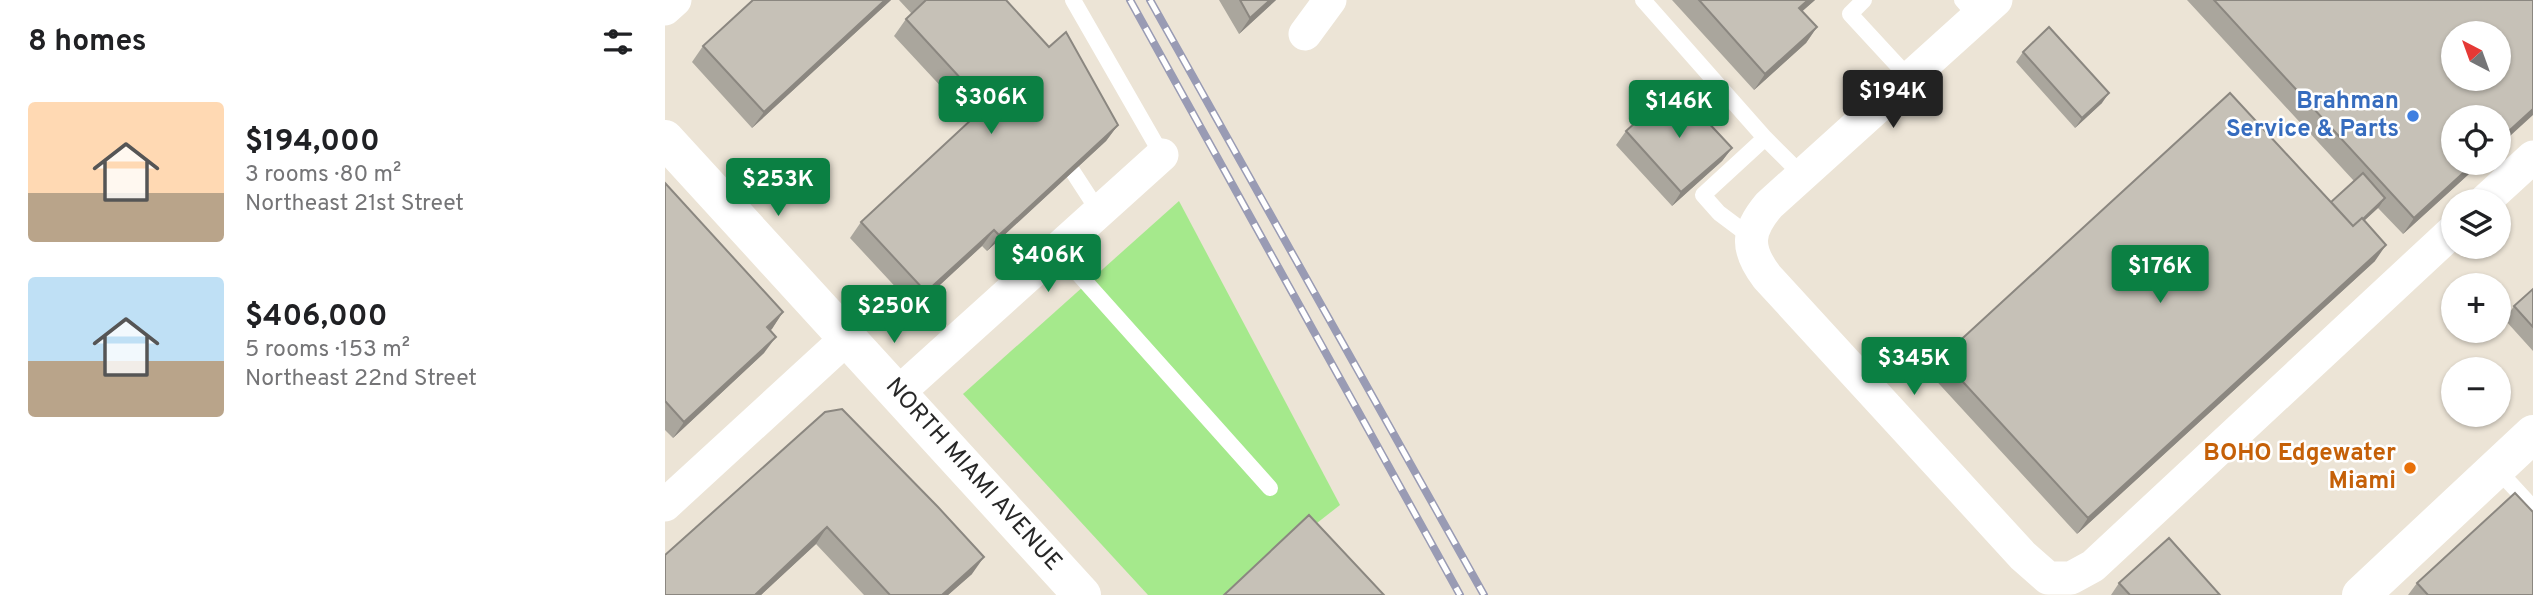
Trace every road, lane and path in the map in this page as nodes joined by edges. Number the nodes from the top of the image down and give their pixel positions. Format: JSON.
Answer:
{"nodes":[{"id":1,"x":675,"y":0,"type":"edge"},
{"id":2,"x":1073,"y":0,"type":"edge"},
{"id":3,"x":1330,"y":0,"type":"edge"},
{"id":4,"x":1643,"y":0,"type":"edge"},
{"id":5,"x":1864,"y":0,"type":"edge"},
{"id":6,"x":1978,"y":6,"type":"edge"},
{"id":7,"x":665,"y":9,"type":"edge"},
{"id":8,"x":1305,"y":34,"type":"dead end"},
{"id":9,"x":1910,"y":79,"type":"junction"},
{"id":10,"x":1765,"y":138,"type":"junction"},
{"id":11,"x":665,"y":139,"type":"edge"},
{"id":12,"x":1162,"y":155,"type":"joint"},
{"id":13,"x":2533,"y":157,"type":"edge"},
{"id":14,"x":1073,"y":172,"type":"edge"},
{"id":15,"x":1803,"y":176,"type":"junction"},
{"id":16,"x":2499,"y":189,"type":"edge"},
{"id":17,"x":1099,"y":212,"type":"junction"},
{"id":18,"x":1751,"y":237,"type":"junction"},
{"id":19,"x":2441,"y":242,"type":"edge"},
{"id":20,"x":1057,"y":250,"type":"junction"},
{"id":21,"x":847,"y":338,"type":"junction"},
{"id":22,"x":898,"y":393,"type":"junction"},
{"id":23,"x":2533,"y":435,"type":"edge"},
{"id":24,"x":2496,"y":469,"type":"junction"},
{"id":25,"x":1270,"y":488,"type":"dead end"},
{"id":26,"x":665,"y":505,"type":"edge"},
{"id":27,"x":2533,"y":508,"type":"edge"},
{"id":28,"x":2063,"y":587,"type":"edge"},
{"id":29,"x":1082,"y":595,"type":"edge"},
{"id":30,"x":2361,"y":595,"type":"edge"}],
"edges":[{"from":1,"to":7,"type":"street"},
{"from":2,"to":12,"type":"lane"},
{"from":3,"to":8,"type":"street"},
{"from":4,"to":10,"type":"lane"},
{"from":5,"to":9,"type":"lane"},
{"from":6,"to":9,"type":"street"},
{"from":9,"to":15,"type":"street"},
{"from":10,"to":15,"type":"lane"},
{"from":10,"to":18,"type":"lane"},
{"from":11,"to":21,"type":"main road","name":"NORTH MIAMI AVENUE"},
{"from":12,"to":17,"type":"street"},
{"from":13,"to":16,"type":"street"},
{"from":14,"to":17,"type":"lane"},
{"from":15,"to":18,"type":"street"},
{"from":17,"to":20,"type":"street"},
{"from":18,"to":28,"type":"street"},
{"from":19,"to":28,"type":"street"},
{"from":20,"to":22,"type":"street"},
{"from":20,"to":25,"type":"lane"},
{"from":21,"to":22,"type":"main road","name":"NORTH MIAMI AVENUE"},
{"from":21,"to":26,"type":"street"},
{"from":22,"to":29,"type":"main road","name":"NORTH MIAMI AVENUE"},
{"from":23,"to":24,"type":"main road"},
{"from":24,"to":27,"type":"lane"},
{"from":24,"to":30,"type":"main road"}]}
